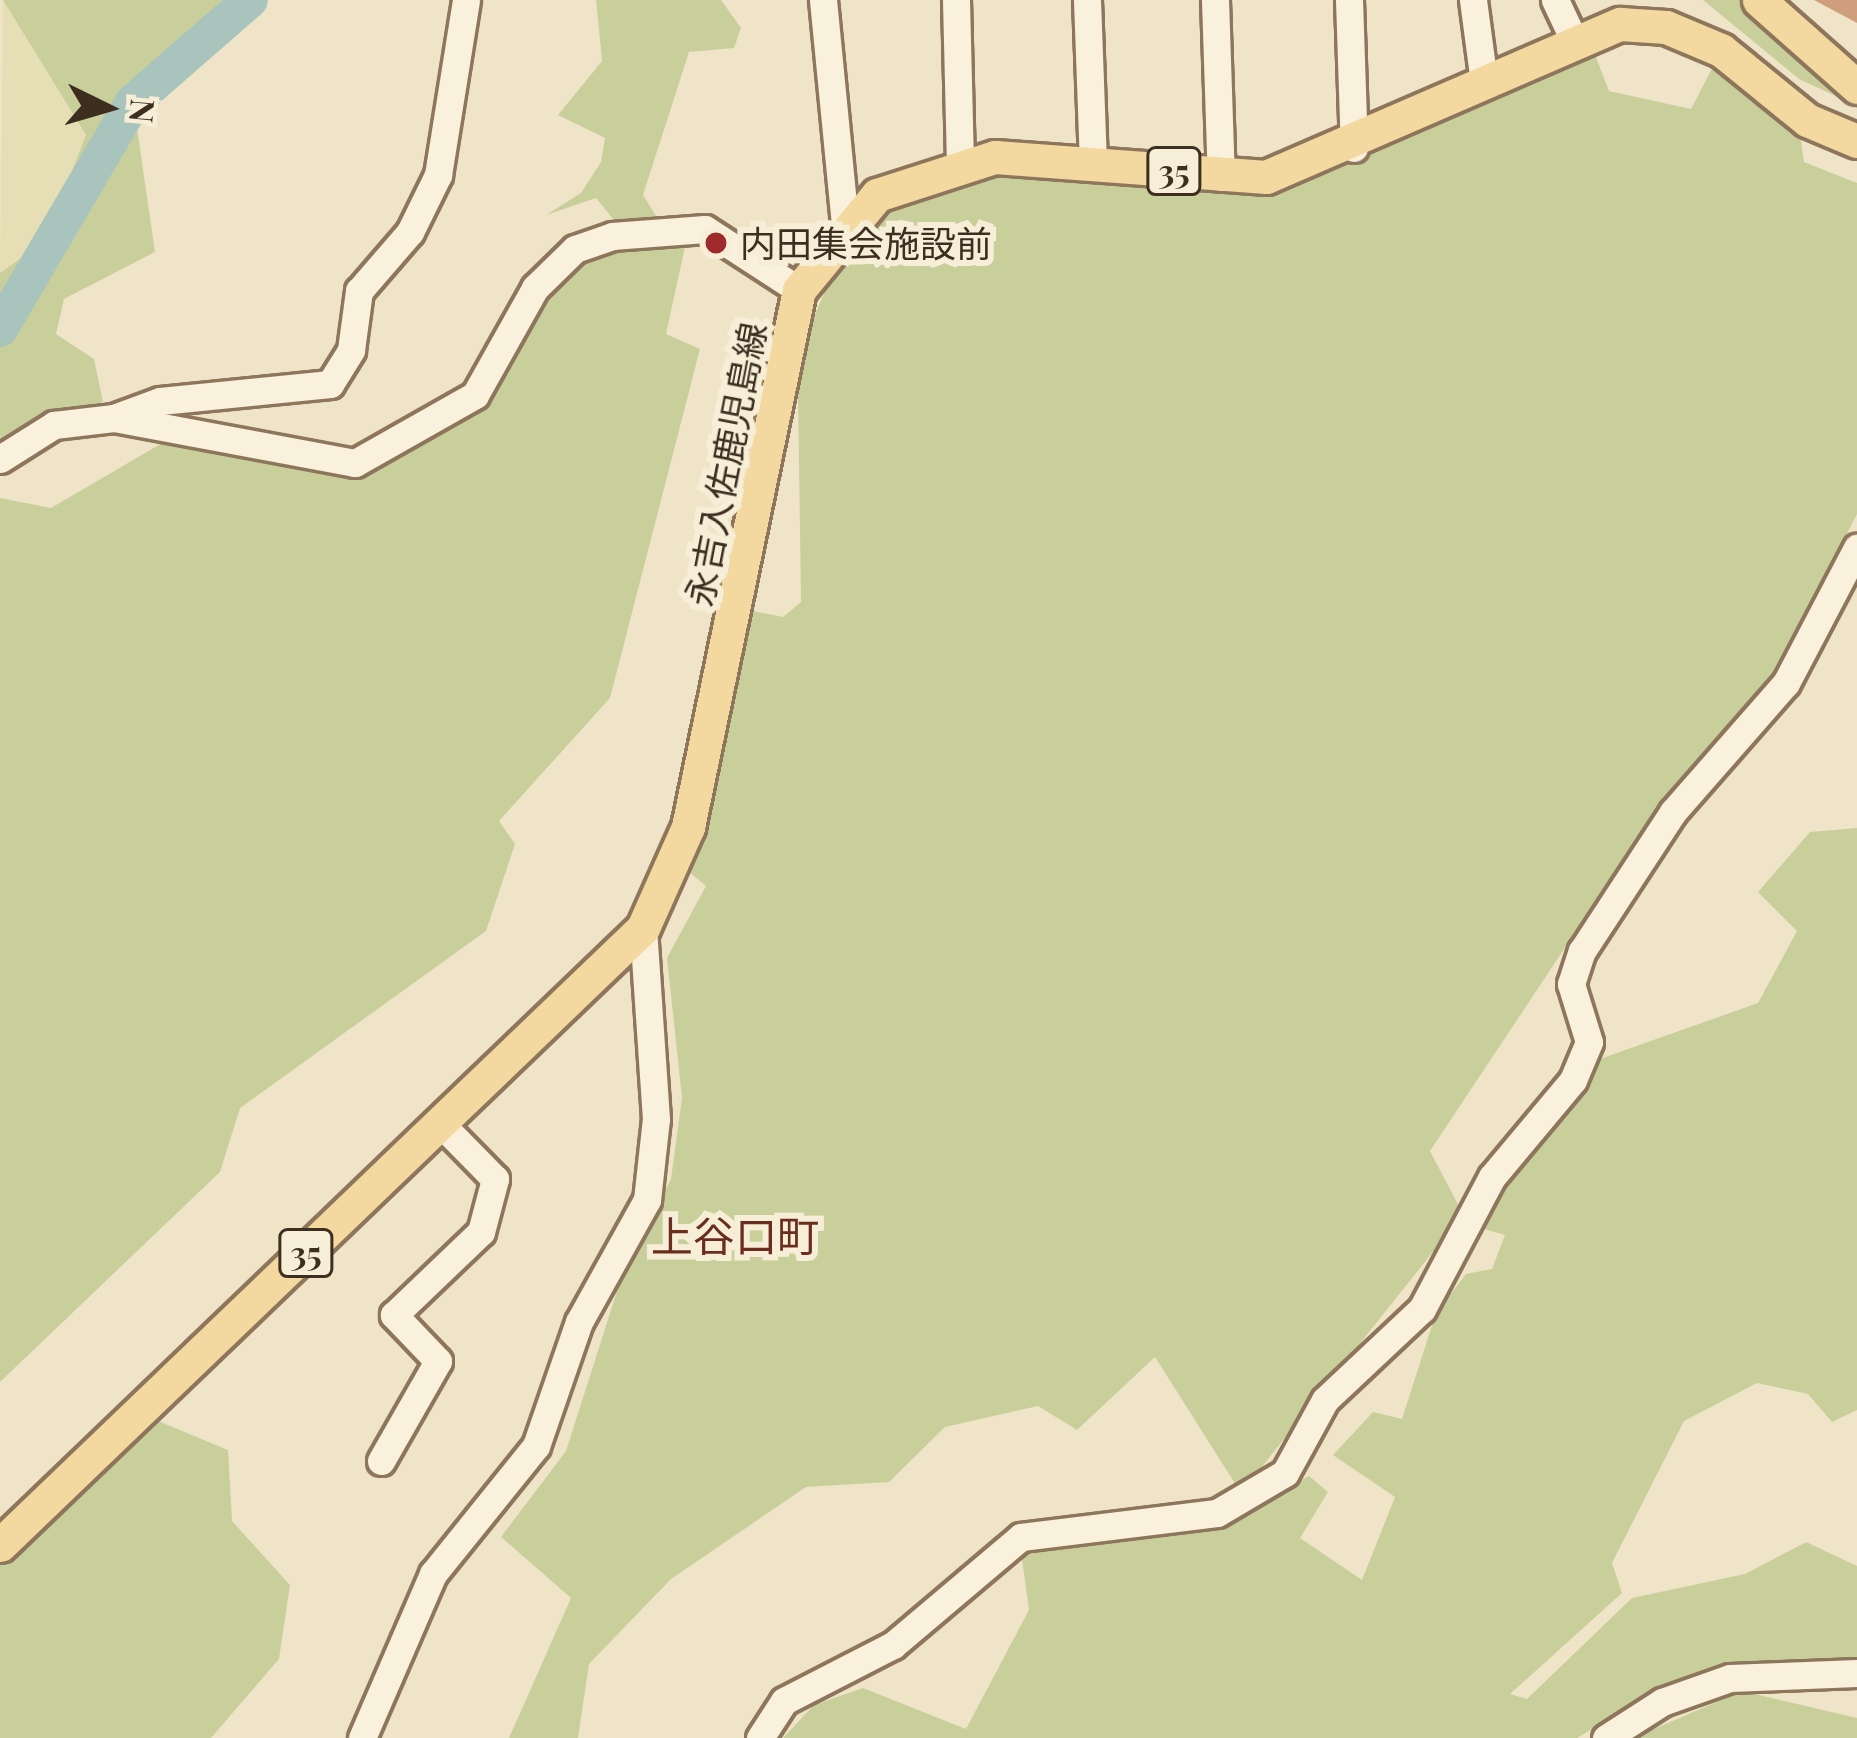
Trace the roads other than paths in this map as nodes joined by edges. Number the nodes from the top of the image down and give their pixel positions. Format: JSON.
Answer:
{"nodes":[{"id":1,"x":466,"y":0,"type":"edge"},
{"id":2,"x":823,"y":0,"type":"edge"},
{"id":3,"x":956,"y":0,"type":"edge"},
{"id":4,"x":1087,"y":0,"type":"edge"},
{"id":5,"x":1215,"y":0,"type":"edge"},
{"id":6,"x":1349,"y":0,"type":"edge"},
{"id":7,"x":1473,"y":0,"type":"edge"},
{"id":8,"x":1555,"y":0,"type":"edge"},
{"id":9,"x":1760,"y":0,"type":"edge"},
{"id":10,"x":1573,"y":38,"type":"junction"},
{"id":11,"x":1484,"y":82,"type":"junction"},
{"id":12,"x":1857,"y":87,"type":"edge"},
{"id":13,"x":1857,"y":141,"type":"edge"},
{"id":14,"x":1354,"y":148,"type":"junction"},
{"id":15,"x":960,"y":161,"type":"junction"},
{"id":16,"x":1093,"y":161,"type":"junction"},
{"id":17,"x":1221,"y":178,"type":"junction"},
{"id":18,"x":844,"y":223,"type":"junction"},
{"id":19,"x":799,"y":290,"type":"junction"},
{"id":20,"x":114,"y":418,"type":"junction"},
{"id":21,"x":0,"y":459,"type":"edge"},
{"id":22,"x":1857,"y":548,"type":"edge"},
{"id":23,"x":643,"y":928,"type":"junction"},
{"id":24,"x":440,"y":1124,"type":"junction"},
{"id":25,"x":381,"y":1461,"type":"dead end"},
{"id":26,"x":0,"y":1545,"type":"edge"},
{"id":27,"x":1857,"y":1673,"type":"edge"},
{"id":28,"x":362,"y":1738,"type":"edge"},
{"id":29,"x":760,"y":1738,"type":"edge"},
{"id":30,"x":1606,"y":1738,"type":"edge"}],
"edges":[{"from":1,"to":20,"type":"street"},
{"from":2,"to":18,"type":"street"},
{"from":3,"to":15,"type":"street"},
{"from":4,"to":16,"type":"street"},
{"from":5,"to":17,"type":"street"},
{"from":6,"to":14,"type":"street"},
{"from":7,"to":11,"type":"street"},
{"from":8,"to":10,"type":"street"},
{"from":9,"to":12,"type":"main road"},
{"from":10,"to":11,"type":"main road","name":"永吉入佐鹿児島線","number":"35"},
{"from":10,"to":13,"type":"main road","name":"永吉入佐鹿児島線","number":"35"},
{"from":11,"to":14,"type":"main road","name":"永吉入佐鹿児島線","number":"35"},
{"from":14,"to":17,"type":"main road","name":"永吉入佐鹿児島線","number":"35"},
{"from":15,"to":16,"type":"main road","name":"永吉入佐鹿児島線","number":"35"},
{"from":15,"to":18,"type":"main road","name":"永吉入佐鹿児島線","number":"35"},
{"from":16,"to":17,"type":"main road","name":"永吉入佐鹿児島線","number":"35"},
{"from":18,"to":19,"type":"main road","name":"永吉入佐鹿児島線","number":"35"},
{"from":19,"to":20,"type":"street"},
{"from":19,"to":23,"type":"main road","name":"永吉入佐鹿児島線","number":"35"},
{"from":20,"to":21,"type":"street"},
{"from":22,"to":29,"type":"street"},
{"from":23,"to":24,"type":"main road","name":"永吉入佐鹿児島線","number":"35"},
{"from":23,"to":28,"type":"street"},
{"from":24,"to":25,"type":"street"},
{"from":24,"to":26,"type":"main road","name":"永吉入佐鹿児島線","number":"35"},
{"from":27,"to":30,"type":"street"}]}
